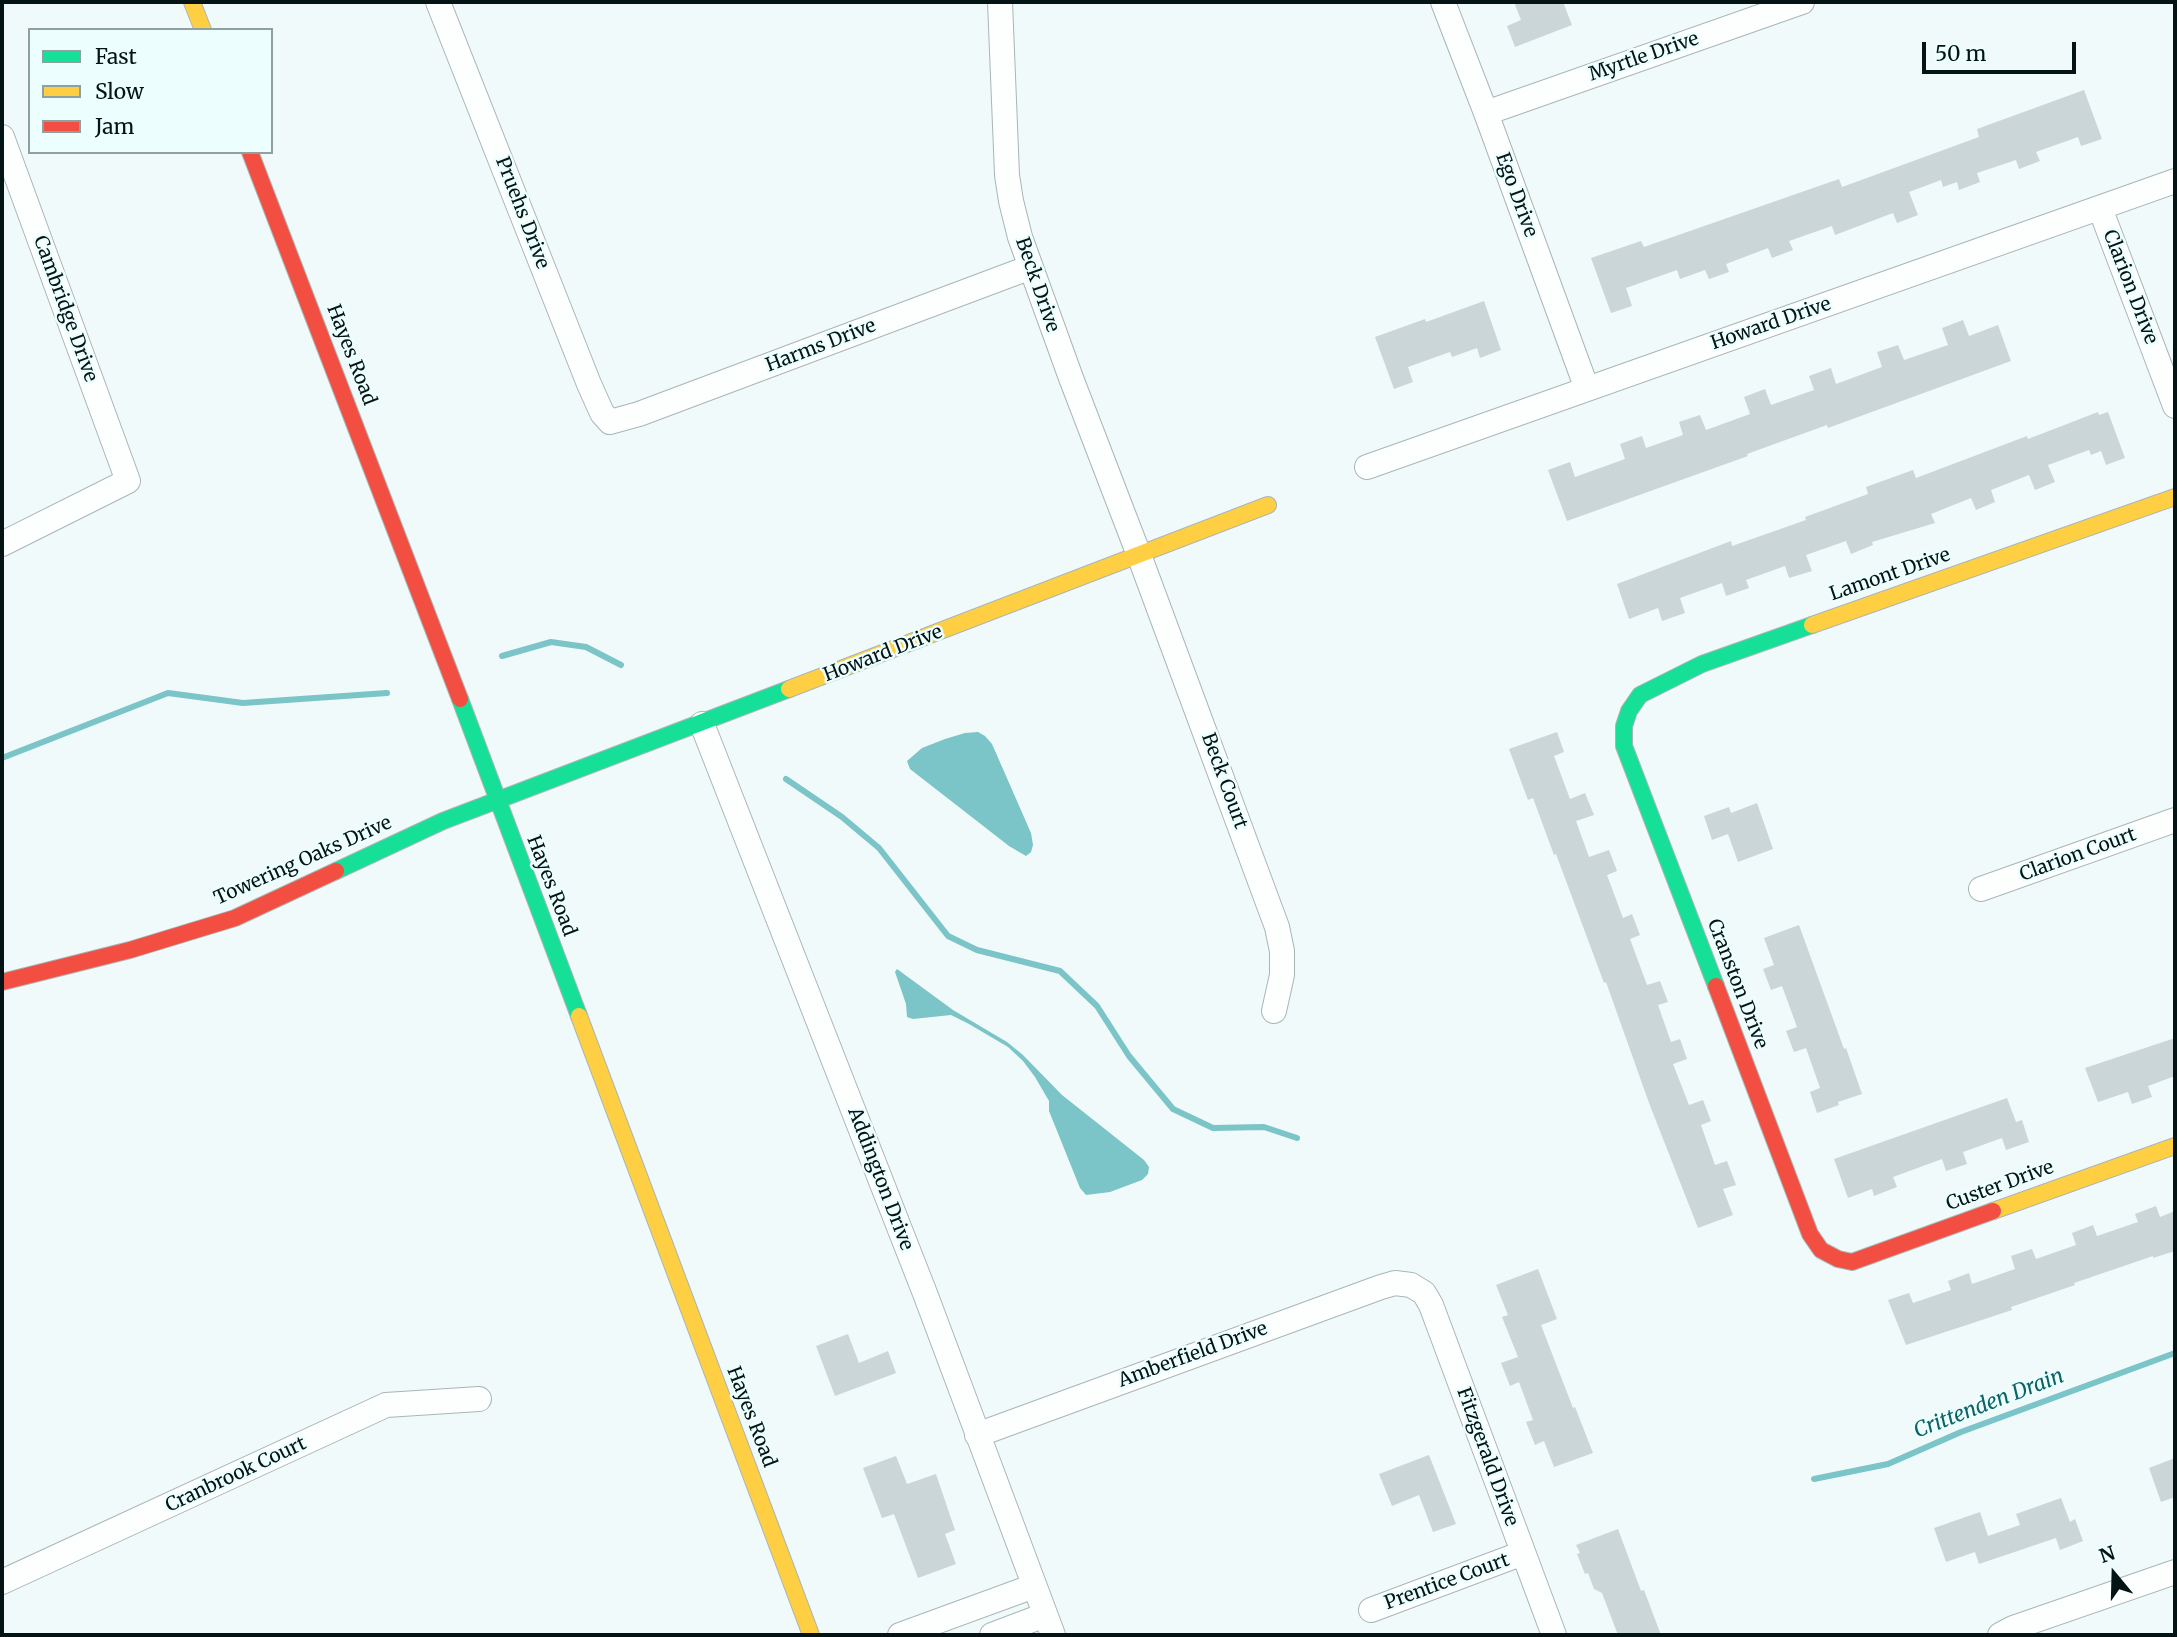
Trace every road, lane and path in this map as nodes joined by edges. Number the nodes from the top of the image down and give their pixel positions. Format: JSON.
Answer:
{"nodes":[{"id":1,"x":192,"y":2,"type":"edge"},
{"id":2,"x":438,"y":2,"type":"edge"},
{"id":3,"x":1000,"y":2,"type":"edge"},
{"id":4,"x":1443,"y":2,"type":"edge"},
{"id":5,"x":1802,"y":2,"type":"edge"},
{"id":6,"x":1758,"y":9,"type":"edge"},
{"id":7,"x":202,"y":28,"type":"edge"},
{"id":8,"x":1486,"y":113,"type":"junction"},
{"id":9,"x":2,"y":137,"type":"edge"},
{"id":10,"x":251,"y":154,"type":"edge"},
{"id":11,"x":2175,"y":181,"type":"edge"},
{"id":12,"x":2100,"y":208,"type":"junction"},
{"id":13,"x":1031,"y":267,"type":"junction"},
{"id":14,"x":1587,"y":389,"type":"junction"},
{"id":15,"x":2175,"y":406,"type":"edge"},
{"id":16,"x":610,"y":422,"type":"joint"},
{"id":17,"x":1367,"y":467,"type":"dead end"},
{"id":18,"x":2175,"y":497,"type":"edge"},
{"id":19,"x":1268,"y":505,"type":"dead end"},
{"id":20,"x":2,"y":544,"type":"edge"},
{"id":21,"x":1139,"y":555,"type":"junction"},
{"id":22,"x":1629,"y":711,"type":"joint"},
{"id":23,"x":702,"y":724,"type":"junction"},
{"id":24,"x":497,"y":801,"type":"junction"},
{"id":25,"x":2175,"y":820,"type":"edge"},
{"id":26,"x":1981,"y":890,"type":"dead end"},
{"id":27,"x":2,"y":982,"type":"edge"},
{"id":28,"x":1274,"y":1011,"type":"dead end"},
{"id":29,"x":2175,"y":1146,"type":"edge"},
{"id":30,"x":1838,"y":1259,"type":"joint"},
{"id":31,"x":1411,"y":1285,"type":"joint"},
{"id":32,"x":479,"y":1399,"type":"dead end"},
{"id":33,"x":977,"y":1435,"type":"junction"},
{"id":34,"x":1523,"y":1553,"type":"junction"},
{"id":35,"x":2175,"y":1572,"type":"edge"},
{"id":36,"x":2,"y":1582,"type":"edge"},
{"id":37,"x":1034,"y":1586,"type":"junction"},
{"id":38,"x":1371,"y":1610,"type":"dead end"},
{"id":39,"x":1049,"y":1625,"type":"edge"},
{"id":40,"x":811,"y":1635,"type":"edge"},
{"id":41,"x":900,"y":1635,"type":"edge"},
{"id":42,"x":992,"y":1635,"type":"edge"},
{"id":43,"x":1555,"y":1635,"type":"edge"},
{"id":44,"x":2000,"y":1635,"type":"edge"}],
"edges":[{"from":1,"to":7,"type":"street"},
{"from":2,"to":16,"type":"street","name":"Pruehs Drive"},
{"from":3,"to":13,"type":"street","name":"Beck Drive"},
{"from":4,"to":8,"type":"street","name":"Ego Drive"},
{"from":5,"to":6,"type":"street","name":"Myrtle Drive"},
{"from":6,"to":8,"type":"street","name":"Myrtle Drive"},
{"from":8,"to":14,"type":"street","name":"Ego Drive"},
{"from":9,"to":20,"type":"street","name":"Cambridge Drive"},
{"from":10,"to":24,"type":"street","name":"Hayes Road"},
{"from":11,"to":12,"type":"street","name":"Howard Drive"},
{"from":12,"to":14,"type":"street","name":"Howard Drive"},
{"from":12,"to":15,"type":"street","name":"Clarion Drive"},
{"from":13,"to":16,"type":"street","name":"Harms Drive"},
{"from":13,"to":21,"type":"street","name":"Beck Drive"},
{"from":14,"to":17,"type":"street","name":"Howard Drive"},
{"from":18,"to":22,"type":"street","name":"Lamont Drive"},
{"from":19,"to":21,"type":"street","name":"Howard Drive"},
{"from":21,"to":23,"type":"street","name":"Howard Drive"},
{"from":21,"to":28,"type":"street","name":"Beck Court"},
{"from":22,"to":30,"type":"street","name":"Cranston Drive"},
{"from":23,"to":24,"type":"street","name":"Howard Drive"},
{"from":23,"to":33,"type":"street","name":"Addington Drive"},
{"from":24,"to":27,"type":"street","name":"Towering Oaks Drive"},
{"from":24,"to":40,"type":"street","name":"Hayes Road"},
{"from":25,"to":26,"type":"street","name":"Clarion Court"},
{"from":29,"to":30,"type":"street","name":"Custer Drive"},
{"from":31,"to":33,"type":"street","name":"Amberfield Drive"},
{"from":31,"to":34,"type":"street","name":"Fitzgerald Drive"},
{"from":32,"to":36,"type":"street","name":"Cranbrook Court"},
{"from":33,"to":37,"type":"street","name":"Addington Drive"},
{"from":34,"to":38,"type":"street","name":"Prentice Court"},
{"from":34,"to":43,"type":"street","name":"Fitzgerald Drive"},
{"from":35,"to":44,"type":"street"},
{"from":37,"to":39,"type":"street","name":"Addington Drive"},
{"from":37,"to":41,"type":"street"},
{"from":39,"to":42,"type":"street"}]}
